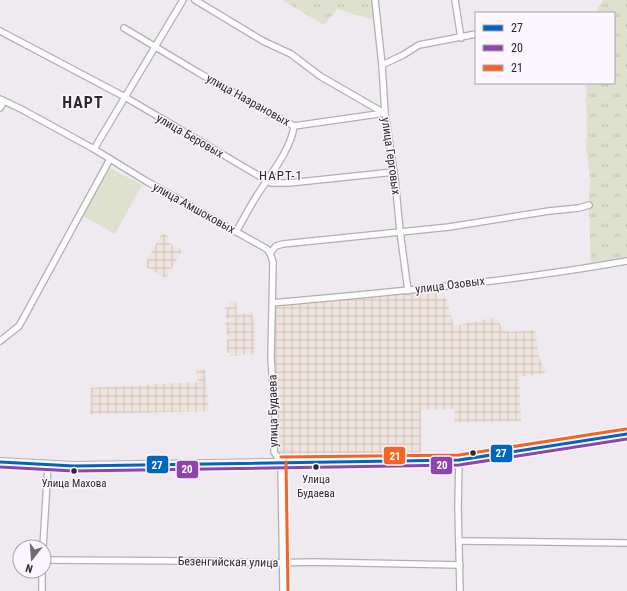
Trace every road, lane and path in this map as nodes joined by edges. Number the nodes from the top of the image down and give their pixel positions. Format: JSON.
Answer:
{"nodes":[{"id":1,"x":183,"y":0,"type":"edge"},
{"id":2,"x":195,"y":0,"type":"edge"},
{"id":3,"x":375,"y":0,"type":"edge"},
{"id":4,"x":456,"y":0,"type":"edge"},
{"id":5,"x":124,"y":28,"type":"dead end"},
{"id":6,"x":0,"y":31,"type":"edge"},
{"id":7,"x":475,"y":34,"type":"edge"},
{"id":8,"x":461,"y":38,"type":"junction"},
{"id":9,"x":155,"y":46,"type":"junction"},
{"id":10,"x":382,"y":65,"type":"junction"},
{"id":11,"x":125,"y":97,"type":"junction"},
{"id":12,"x":2,"y":100,"type":"edge"},
{"id":13,"x":0,"y":108,"type":"edge"},
{"id":14,"x":385,"y":113,"type":"junction"},
{"id":15,"x":294,"y":126,"type":"junction"},
{"id":16,"x":94,"y":149,"type":"junction"},
{"id":17,"x":110,"y":159,"type":"junction"},
{"id":18,"x":394,"y":172,"type":"junction"},
{"id":19,"x":267,"y":181,"type":"junction"},
{"id":20,"x":589,"y":206,"type":"dead end"},
{"id":21,"x":400,"y":231,"type":"junction"},
{"id":22,"x":236,"y":232,"type":"junction"},
{"id":23,"x":270,"y":253,"type":"junction"},
{"id":24,"x":627,"y":261,"type":"edge"},
{"id":25,"x":408,"y":291,"type":"junction"},
{"id":26,"x":273,"y":303,"type":"junction"},
{"id":27,"x":0,"y":341,"type":"edge"},
{"id":28,"x":627,"y":434,"type":"edge"},
{"id":29,"x":459,"y":460,"type":"junction"},
{"id":30,"x":0,"y":462,"type":"edge"},
{"id":31,"x":281,"y":462,"type":"junction"},
{"id":32,"x":48,"y":465,"type":"junction"},
{"id":33,"x":43,"y":539,"type":"edge"},
{"id":34,"x":459,"y":541,"type":"junction"},
{"id":35,"x":627,"y":543,"type":"edge"},
{"id":36,"x":52,"y":560,"type":"edge"},
{"id":37,"x":282,"y":563,"type":"junction"},
{"id":38,"x":460,"y":565,"type":"junction"},
{"id":39,"x":42,"y":579,"type":"edge"},
{"id":40,"x":42,"y":591,"type":"edge"},
{"id":41,"x":283,"y":591,"type":"edge"},
{"id":42,"x":460,"y":591,"type":"edge"}],
"edges":[{"from":1,"to":9,"type":"street"},
{"from":2,"to":14,"type":"street"},
{"from":3,"to":10,"type":"street","name":"улица Герговых"},
{"from":4,"to":8,"type":"street"},
{"from":5,"to":9,"type":"street","name":"улица Назрановых"},
{"from":6,"to":11,"type":"street","name":"улица Беровых"},
{"from":7,"to":8,"type":"street"},
{"from":8,"to":10,"type":"street"},
{"from":9,"to":11,"type":"street"},
{"from":9,"to":15,"type":"street","name":"улица Назрановых"},
{"from":10,"to":14,"type":"street","name":"улица Герговых"},
{"from":11,"to":16,"type":"street"},
{"from":11,"to":19,"type":"street","name":"улица Беровых"},
{"from":12,"to":13,"type":"street"},
{"from":12,"to":16,"type":"street","name":"улица Амшоковых"},
{"from":14,"to":15,"type":"street","name":"улица Назрановых"},
{"from":14,"to":18,"type":"street","name":"улица Герговых"},
{"from":15,"to":19,"type":"street"},
{"from":16,"to":17,"type":"street","name":"улица Амшоковых"},
{"from":17,"to":22,"type":"street","name":"улица Амшоковых"},
{"from":17,"to":27,"type":"street"},
{"from":18,"to":19,"type":"street","name":"улица Беровых"},
{"from":18,"to":21,"type":"street","name":"улица Герговых"},
{"from":19,"to":22,"type":"street"},
{"from":20,"to":21,"type":"street"},
{"from":21,"to":23,"type":"street"},
{"from":21,"to":25,"type":"street","name":"улица Герговых"},
{"from":22,"to":23,"type":"street","name":"улица Амшоковых"},
{"from":23,"to":26,"type":"street","name":"улица Будаева"},
{"from":24,"to":25,"type":"street","name":"улица Озовых"},
{"from":25,"to":26,"type":"street","name":"улица Озовых"},
{"from":26,"to":31,"type":"street","name":"улица Будаева"},
{"from":28,"to":29,"type":"street"},
{"from":29,"to":31,"type":"street"},
{"from":29,"to":34,"type":"street"},
{"from":30,"to":32,"type":"street"},
{"from":31,"to":32,"type":"street"},
{"from":31,"to":37,"type":"street","name":"улица Будаева"},
{"from":32,"to":33,"type":"street"},
{"from":34,"to":35,"type":"street"},
{"from":34,"to":38,"type":"street"},
{"from":36,"to":37,"type":"street","name":"Безенгийская улица"},
{"from":37,"to":38,"type":"street","name":"Безенгийская улица"},
{"from":37,"to":41,"type":"street","name":"улица Будаева"},
{"from":38,"to":42,"type":"street"},
{"from":39,"to":40,"type":"street"}]}
